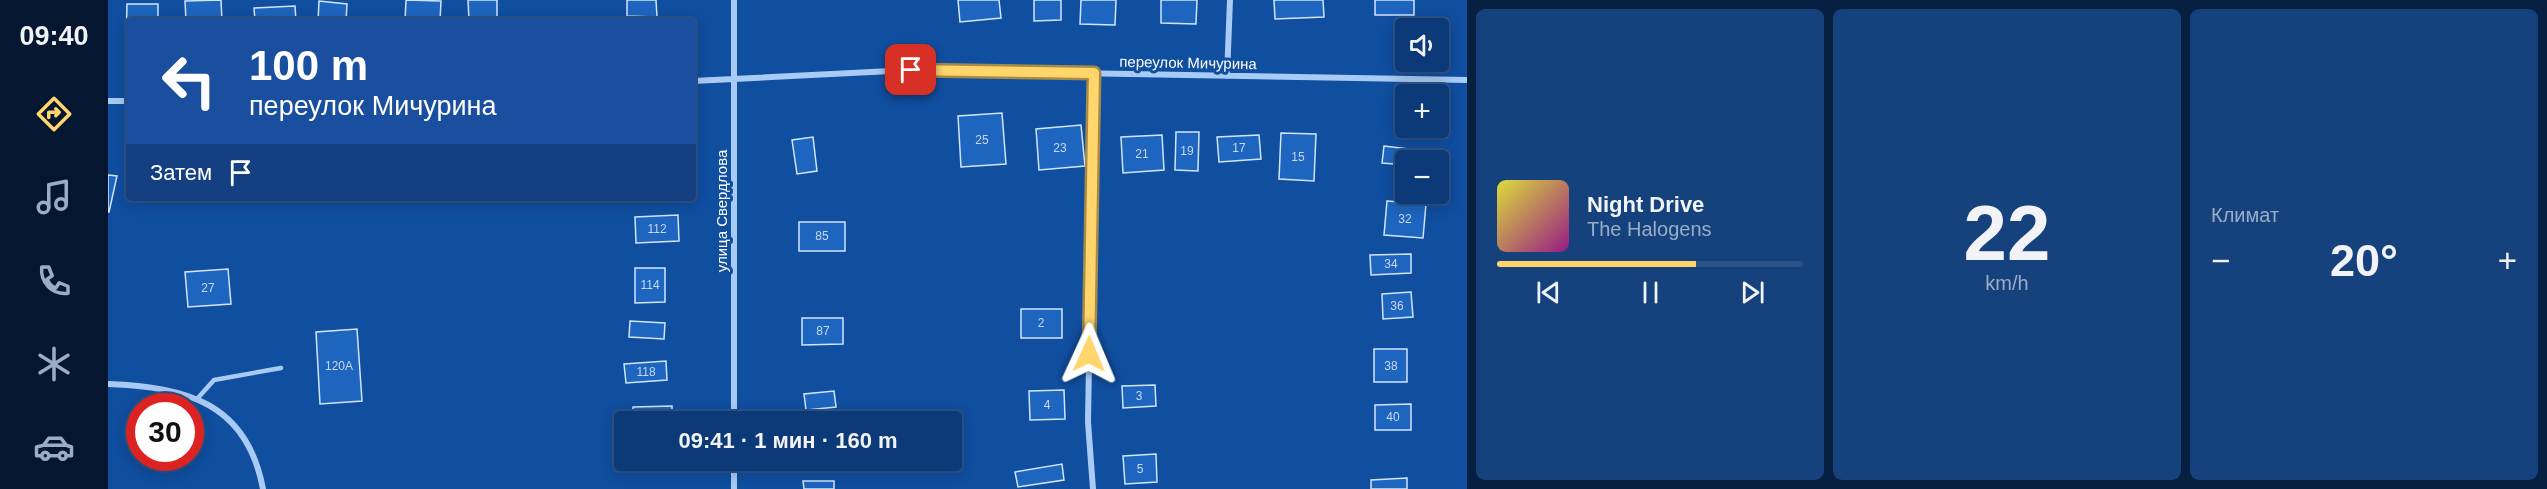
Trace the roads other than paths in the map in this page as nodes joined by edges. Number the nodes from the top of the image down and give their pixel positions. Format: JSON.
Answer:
{"nodes":[{"id":1,"x":734,"y":0,"type":"edge"},
{"id":2,"x":1230,"y":0,"type":"edge"},
{"id":3,"x":1094,"y":73,"type":"junction"},
{"id":4,"x":1227,"y":76,"type":"junction"},
{"id":5,"x":735,"y":79,"type":"junction"},
{"id":6,"x":1467,"y":80,"type":"edge"},
{"id":7,"x":696,"y":81,"type":"edge"},
{"id":8,"x":108,"y":101,"type":"edge"},
{"id":9,"x":126,"y":101,"type":"edge"},
{"id":10,"x":281,"y":368,"type":"dead end"},
{"id":11,"x":108,"y":384,"type":"edge"},
{"id":12,"x":175,"y":393,"type":"edge"},
{"id":13,"x":202,"y":393,"type":"edge"},
{"id":14,"x":204,"y":404,"type":"edge"},
{"id":15,"x":734,"y":411,"type":"edge"},
{"id":16,"x":734,"y":471,"type":"edge"},
{"id":17,"x":263,"y":489,"type":"edge"},
{"id":18,"x":734,"y":489,"type":"edge"},
{"id":19,"x":1093,"y":489,"type":"edge"}],
"edges":[{"from":1,"to":5,"type":"street","name":"улица Свердлова"},
{"from":2,"to":4,"type":"street"},
{"from":3,"to":4,"type":"street","name":"переулок Мичурина"},
{"from":3,"to":5,"type":"street","name":"переулок Мичурина"},
{"from":3,"to":19,"type":"street"},
{"from":4,"to":6,"type":"street","name":"переулок Мичурина"},
{"from":5,"to":7,"type":"street","name":"переулок Мичурина"},
{"from":5,"to":15,"type":"street","name":"улица Свердлова"},
{"from":8,"to":9,"type":"street"},
{"from":10,"to":13,"type":"lane"},
{"from":11,"to":12,"type":"street"},
{"from":14,"to":17,"type":"street"},
{"from":16,"to":18,"type":"street"}]}
